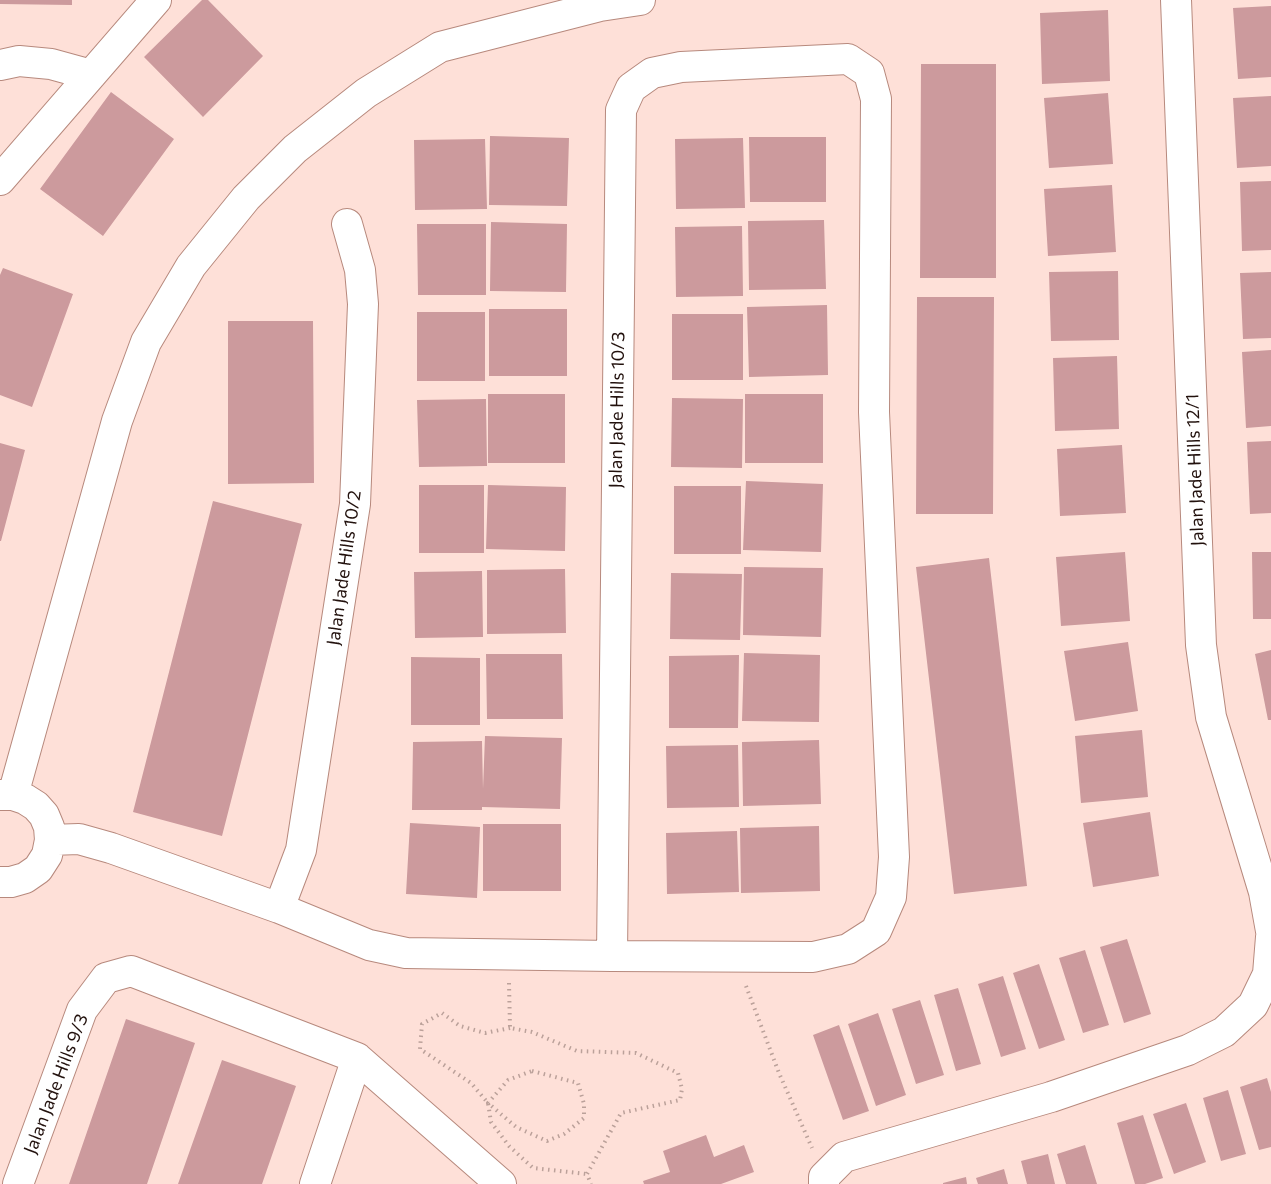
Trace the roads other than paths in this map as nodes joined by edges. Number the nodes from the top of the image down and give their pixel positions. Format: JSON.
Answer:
{"nodes":[{"id":1,"x":156,"y":0,"type":"edge"},
{"id":2,"x":640,"y":0,"type":"edge"},
{"id":3,"x":1176,"y":0,"type":"edge"},
{"id":4,"x":0,"y":65,"type":"edge"},
{"id":5,"x":91,"y":75,"type":"junction"},
{"id":6,"x":0,"y":180,"type":"edge"},
{"id":7,"x":347,"y":224,"type":"dead end"},
{"id":8,"x":6,"y":795,"type":"edge"},
{"id":9,"x":50,"y":840,"type":"junction"},
{"id":10,"x":0,"y":882,"type":"edge"},
{"id":11,"x":279,"y":909,"type":"junction"},
{"id":12,"x":1271,"y":931,"type":"edge"},
{"id":13,"x":1271,"y":937,"type":"edge"},
{"id":14,"x":612,"y":956,"type":"junction"},
{"id":15,"x":1270,"y":976,"type":"edge"},
{"id":16,"x":357,"y":1058,"type":"junction"},
{"id":17,"x":824,"y":1180,"type":"edge"},
{"id":18,"x":18,"y":1184,"type":"edge"},
{"id":19,"x":315,"y":1184,"type":"edge"},
{"id":20,"x":501,"y":1184,"type":"edge"}],
"edges":[{"from":1,"to":5,"type":"street"},
{"from":2,"to":8,"type":"street"},
{"from":3,"to":12,"type":"street","name":"Jalan Jade Hills 12/1"},
{"from":4,"to":5,"type":"street"},
{"from":5,"to":6,"type":"street"},
{"from":7,"to":11,"type":"street","name":"Jalan Jade Hills 10/2"},
{"from":8,"to":9,"type":"street"},
{"from":9,"to":10,"type":"street"},
{"from":9,"to":11,"type":"street"},
{"from":11,"to":14,"type":"street"},
{"from":13,"to":15,"type":"street"},
{"from":14,"to":14,"type":"street","name":"Jalan Jade Hills 10/3"},
{"from":15,"to":17,"type":"street"},
{"from":16,"to":18,"type":"street","name":"Jalan Jade Hills 9/3"},
{"from":16,"to":19,"type":"street"},
{"from":16,"to":20,"type":"street"}]}
